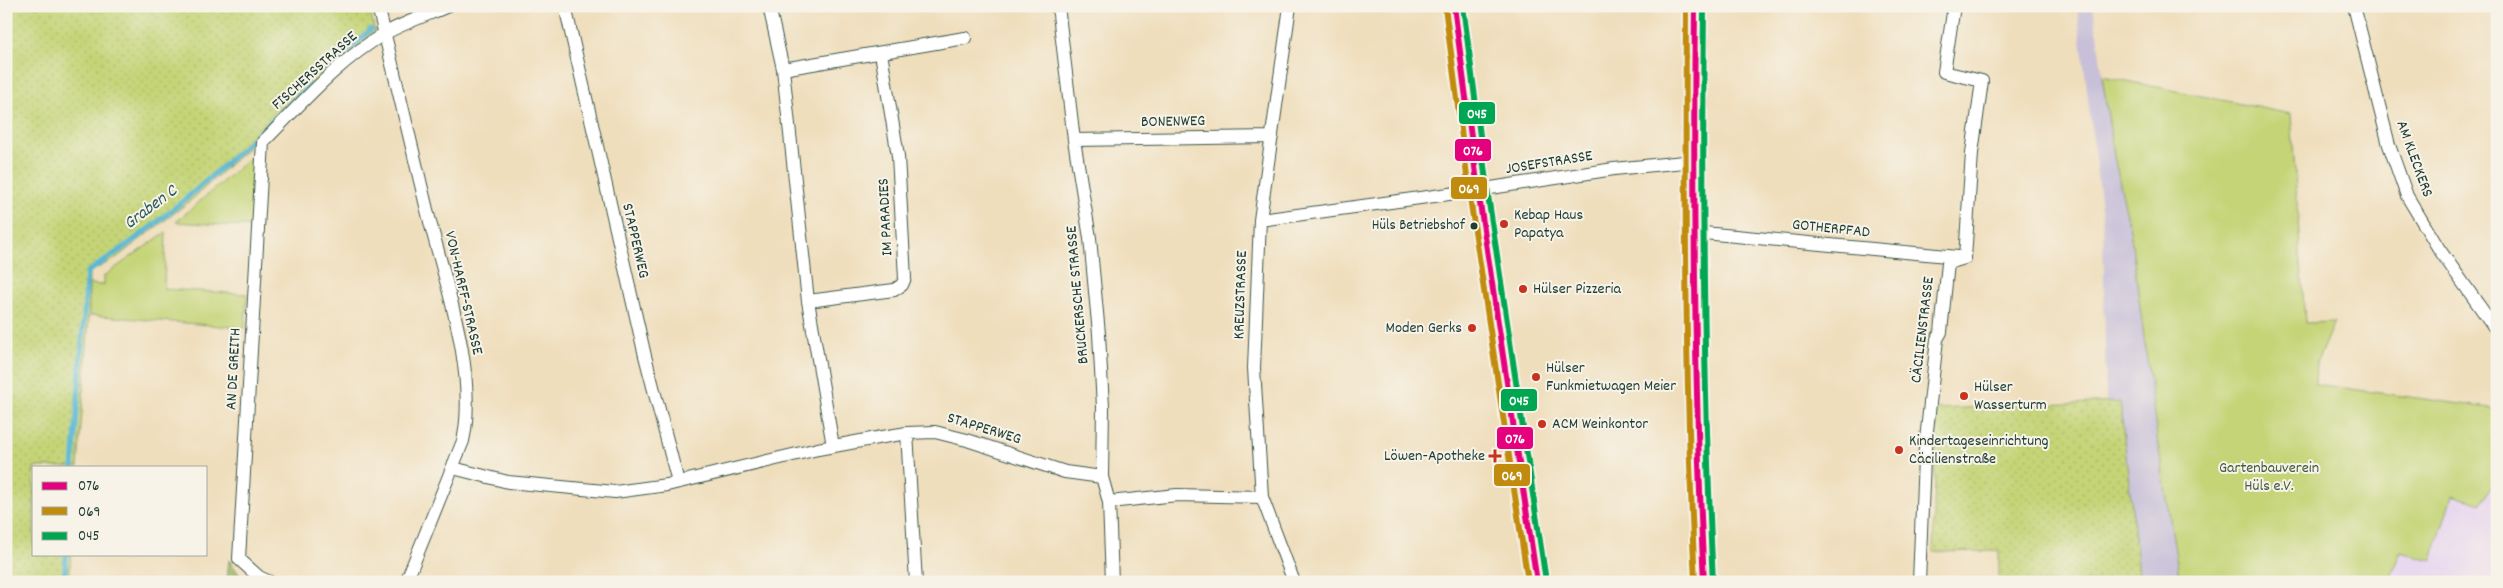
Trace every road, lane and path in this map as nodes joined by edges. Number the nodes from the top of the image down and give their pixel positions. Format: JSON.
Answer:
{"nodes":[{"id":1,"x":378,"y":6,"type":"edge"},
{"id":2,"x":448,"y":6,"type":"edge"},
{"id":3,"x":565,"y":6,"type":"edge"},
{"id":4,"x":769,"y":6,"type":"edge"},
{"id":5,"x":1058,"y":6,"type":"edge"},
{"id":6,"x":1290,"y":6,"type":"edge"},
{"id":7,"x":1454,"y":6,"type":"edge"},
{"id":8,"x":1694,"y":6,"type":"edge"},
{"id":9,"x":1954,"y":6,"type":"edge"},
{"id":10,"x":2354,"y":6,"type":"edge"},
{"id":11,"x":385,"y":33,"type":"junction"},
{"id":12,"x":964,"y":38,"type":"dead end"},
{"id":13,"x":881,"y":53,"type":"junction"},
{"id":14,"x":783,"y":69,"type":"junction"},
{"id":15,"x":1272,"y":137,"type":"junction"},
{"id":16,"x":1074,"y":140,"type":"junction"},
{"id":17,"x":263,"y":142,"type":"joint"},
{"id":18,"x":1694,"y":160,"type":"junction"},
{"id":19,"x":1478,"y":190,"type":"junction"},
{"id":20,"x":1260,"y":220,"type":"junction"},
{"id":21,"x":1693,"y":232,"type":"junction"},
{"id":22,"x":1965,"y":258,"type":"junction"},
{"id":23,"x":808,"y":300,"type":"junction"},
{"id":24,"x":2497,"y":331,"type":"edge"},
{"id":25,"x":907,"y":433,"type":"junction"},
{"id":26,"x":833,"y":446,"type":"junction"},
{"id":27,"x":453,"y":468,"type":"junction"},
{"id":28,"x":1102,"y":477,"type":"junction"},
{"id":29,"x":678,"y":482,"type":"junction"},
{"id":30,"x":1262,"y":497,"type":"junction"},
{"id":31,"x":1109,"y":502,"type":"junction"},
{"id":32,"x":270,"y":582,"type":"edge"},
{"id":33,"x":406,"y":582,"type":"edge"},
{"id":34,"x":916,"y":582,"type":"edge"},
{"id":35,"x":1112,"y":582,"type":"edge"},
{"id":36,"x":1294,"y":582,"type":"edge"},
{"id":37,"x":1537,"y":582,"type":"edge"},
{"id":38,"x":1704,"y":582,"type":"edge"},
{"id":39,"x":1919,"y":582,"type":"edge"}],
"edges":[{"from":1,"to":11,"type":"street","name":"VON-HARFF-STRASSE"},
{"from":2,"to":11,"type":"street","name":"FISCHERSSTRASSE"},
{"from":3,"to":29,"type":"street","name":"STAPPERWEG"},
{"from":4,"to":14,"type":"street"},
{"from":5,"to":16,"type":"street","name":"BRUCKERSCHE STRASSE"},
{"from":6,"to":15,"type":"street","name":"KREUZSTRASSE"},
{"from":7,"to":19,"type":"street"},
{"from":8,"to":18,"type":"street"},
{"from":9,"to":22,"type":"street"},
{"from":10,"to":24,"type":"street","name":"AM KLECKERS"},
{"from":11,"to":17,"type":"street","name":"FISCHERSSTRASSE"},
{"from":11,"to":27,"type":"street","name":"VON-HARFF-STRASSE"},
{"from":12,"to":13,"type":"street"},
{"from":13,"to":14,"type":"street"},
{"from":13,"to":23,"type":"street","name":"IM PARADIES"},
{"from":14,"to":23,"type":"street"},
{"from":15,"to":16,"type":"street","name":"BONENWEG"},
{"from":15,"to":20,"type":"street","name":"KREUZSTRASSE"},
{"from":16,"to":28,"type":"street","name":"BRUCKERSCHE STRASSE"},
{"from":17,"to":32,"type":"street","name":"AN DE GREITH"},
{"from":18,"to":19,"type":"street","name":"JOSEFSTRASSE"},
{"from":18,"to":21,"type":"street"},
{"from":19,"to":20,"type":"street","name":"JOSEFSTRASSE"},
{"from":19,"to":37,"type":"street"},
{"from":20,"to":30,"type":"street","name":"KREUZSTRASSE"},
{"from":21,"to":22,"type":"street","name":"GOTHERPFAD"},
{"from":21,"to":38,"type":"street"},
{"from":22,"to":39,"type":"street","name":"CÄCILIENSTRASSE"},
{"from":23,"to":26,"type":"street"},
{"from":25,"to":26,"type":"street","name":"STAPPERWEG"},
{"from":25,"to":28,"type":"street","name":"STAPPERWEG"},
{"from":25,"to":34,"type":"street"},
{"from":26,"to":29,"type":"street","name":"STAPPERWEG"},
{"from":27,"to":29,"type":"street","name":"STAPPERWEG"},
{"from":27,"to":33,"type":"street","name":"VON-HARFF-STRASSE"},
{"from":28,"to":31,"type":"street","name":"BRUCKERSCHE STRASSE"},
{"from":30,"to":31,"type":"street"},
{"from":30,"to":36,"type":"street","name":"KREUZSTRASSE"},
{"from":31,"to":35,"type":"street","name":"BRUCKERSCHE STRASSE"}]}
